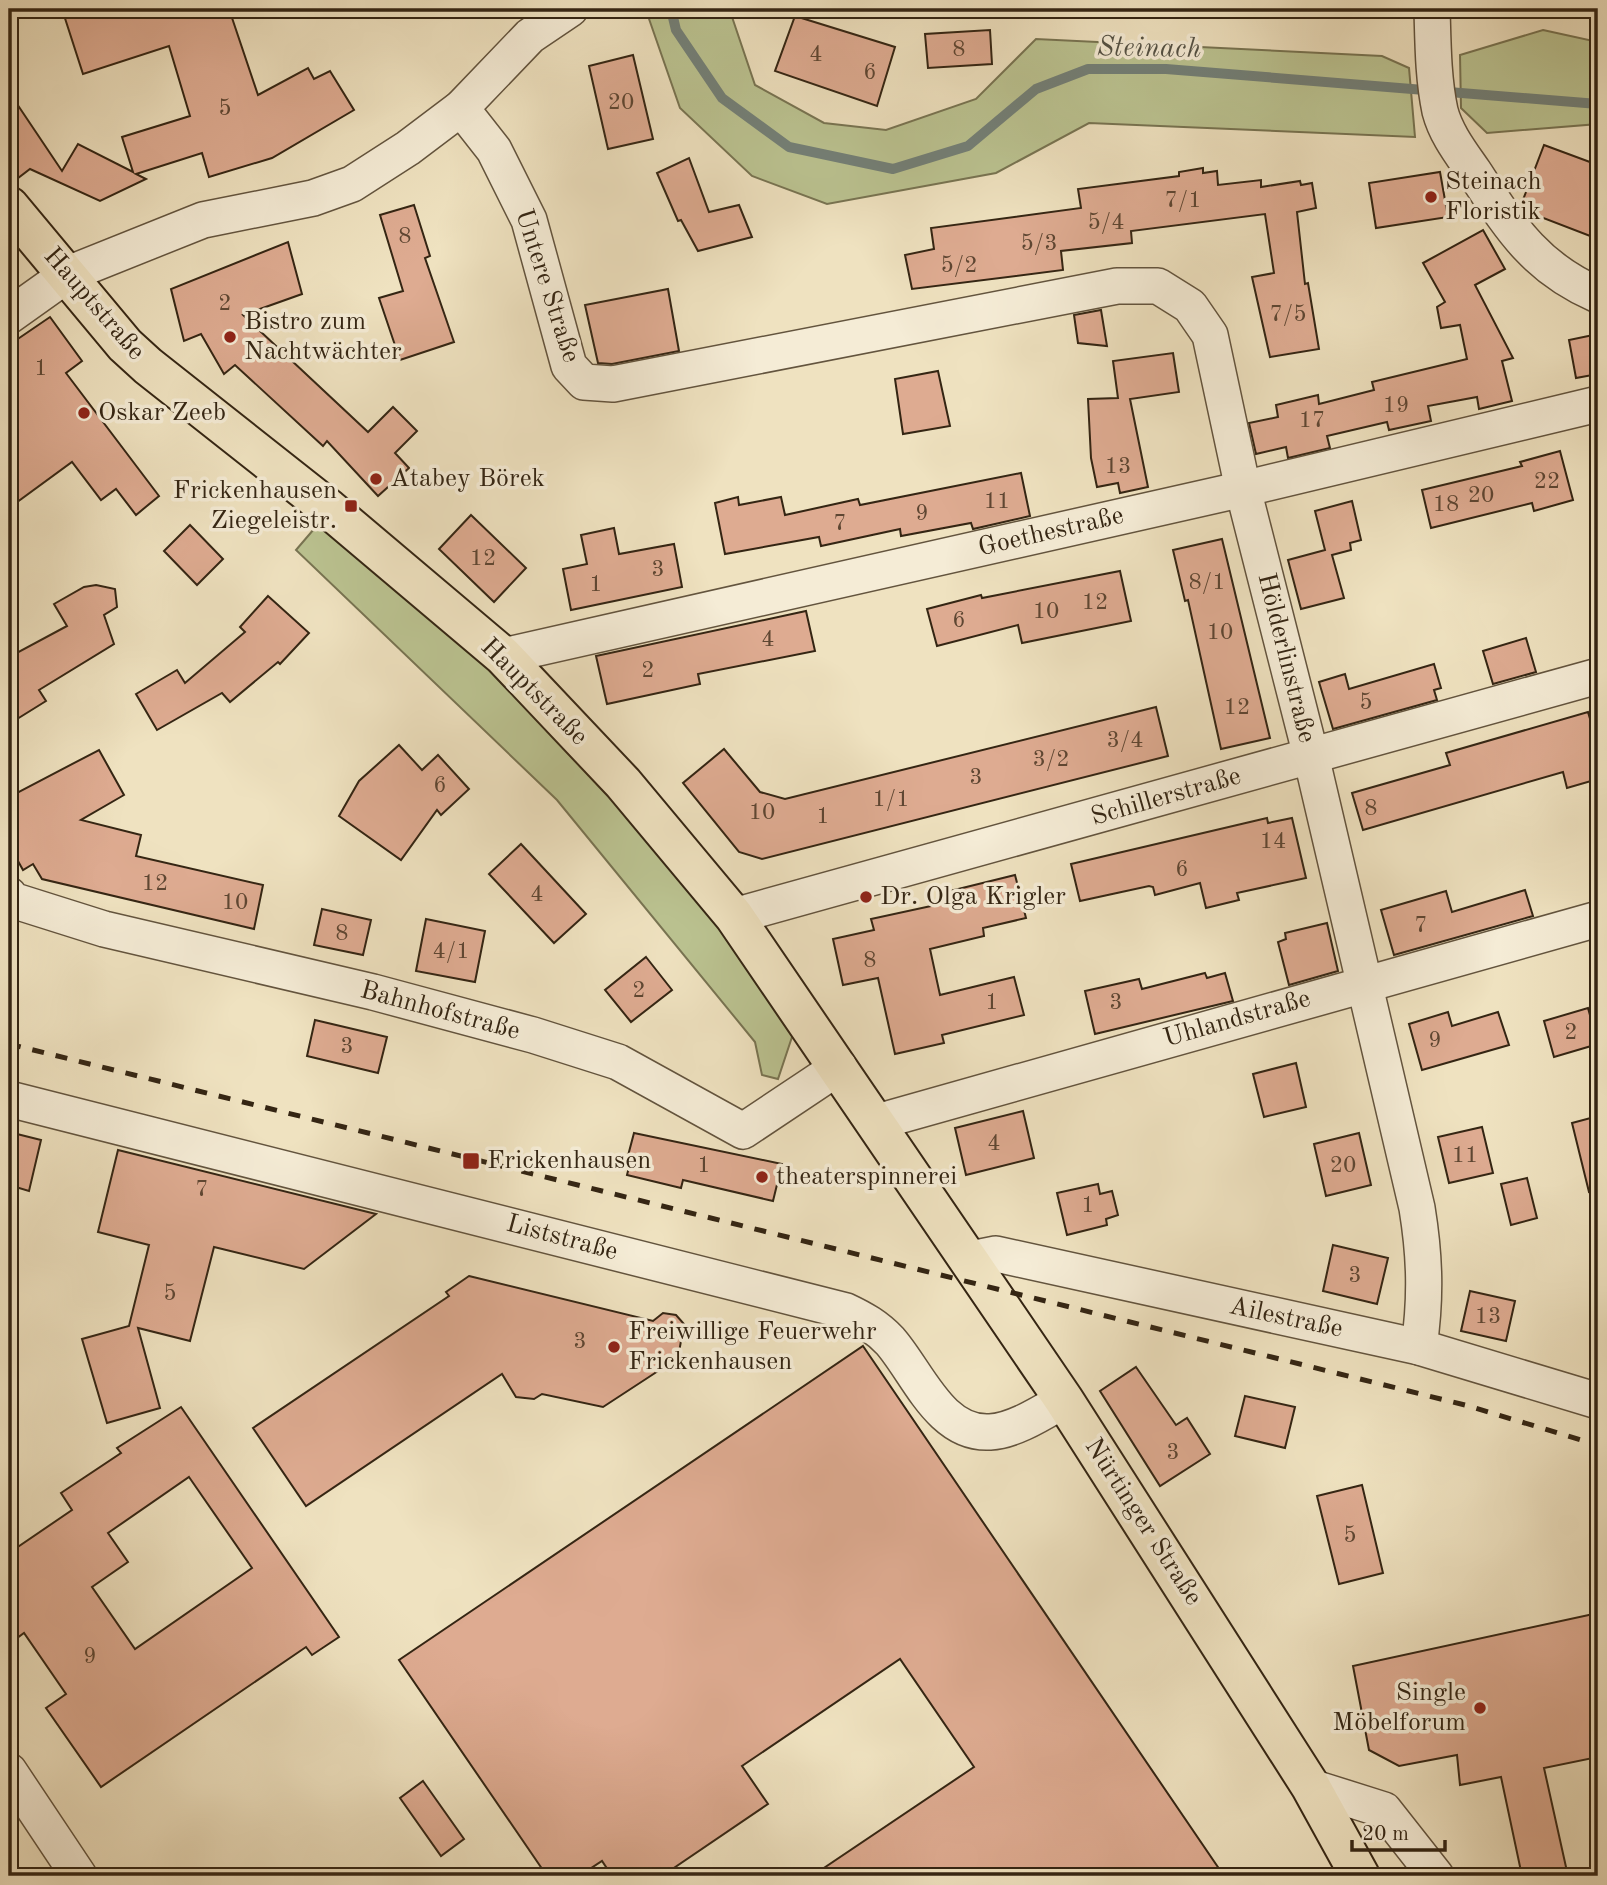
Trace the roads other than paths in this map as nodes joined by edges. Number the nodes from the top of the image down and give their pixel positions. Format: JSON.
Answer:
{"nodes":[{"id":1,"x":570,"y":9,"type":"edge"},
{"id":2,"x":1406,"y":9,"type":"edge"},
{"id":3,"x":1434,"y":9,"type":"edge"},
{"id":4,"x":461,"y":108,"type":"junction"},
{"id":5,"x":9,"y":206,"type":"edge"},
{"id":6,"x":68,"y":274,"type":"junction"},
{"id":7,"x":1598,"y":295,"type":"edge"},
{"id":8,"x":9,"y":316,"type":"edge"},
{"id":9,"x":861,"y":335,"type":"joint"},
{"id":10,"x":1598,"y":404,"type":"edge"},
{"id":11,"x":1243,"y":489,"type":"junction"},
{"id":12,"x":503,"y":656,"type":"junction"},
{"id":13,"x":1598,"y":676,"type":"edge"},
{"id":14,"x":1311,"y":756,"type":"junction"},
{"id":15,"x":10,"y":897,"type":"edge"},
{"id":16,"x":734,"y":916,"type":"junction"},
{"id":17,"x":1598,"y":919,"type":"edge"},
{"id":18,"x":1363,"y":983,"type":"junction"},
{"id":19,"x":839,"y":1067,"type":"junction"},
{"id":20,"x":9,"y":1100,"type":"edge"},
{"id":21,"x":877,"y":1122,"type":"junction"},
{"id":22,"x":971,"y":1259,"type":"junction"},
{"id":23,"x":1419,"y":1347,"type":"junction"},
{"id":24,"x":1065,"y":1400,"type":"junction"},
{"id":25,"x":1598,"y":1401,"type":"edge"},
{"id":26,"x":9,"y":1772,"type":"edge"},
{"id":27,"x":1311,"y":1787,"type":"junction"},
{"id":28,"x":79,"y":1876,"type":"edge"},
{"id":29,"x":1360,"y":1876,"type":"edge"},
{"id":30,"x":1436,"y":1876,"type":"edge"}],
"edges":[{"from":1,"to":4,"type":"street"},
{"from":2,"to":3,"type":"street"},
{"from":3,"to":7,"type":"street"},
{"from":4,"to":6,"type":"street"},
{"from":4,"to":9,"type":"street","name":"Untere Straße"},
{"from":5,"to":6,"type":"main road","name":"Hauptstraße"},
{"from":6,"to":8,"type":"street"},
{"from":6,"to":12,"type":"main road","name":"Hauptstraße"},
{"from":9,"to":11,"type":"street","name":"Hölderlinstraße"},
{"from":10,"to":11,"type":"street","name":"Goethestraße"},
{"from":11,"to":12,"type":"street","name":"Goethestraße"},
{"from":11,"to":14,"type":"street","name":"Hölderlinstraße"},
{"from":12,"to":16,"type":"main road","name":"Hauptstraße"},
{"from":13,"to":14,"type":"street","name":"Schillerstraße"},
{"from":14,"to":16,"type":"street","name":"Schillerstraße"},
{"from":14,"to":18,"type":"street","name":"Hölderlinstraße"},
{"from":15,"to":19,"type":"street","name":"Bahnhofstraße"},
{"from":16,"to":19,"type":"main road","name":"Hauptstraße"},
{"from":17,"to":18,"type":"street","name":"Uhlandstraße"},
{"from":18,"to":21,"type":"street","name":"Uhlandstraße"},
{"from":18,"to":23,"type":"street","name":"Hölderlinstraße"},
{"from":19,"to":21,"type":"main road","name":"Hauptstraße"},
{"from":20,"to":24,"type":"street","name":"Liststraße"},
{"from":21,"to":22,"type":"main road","name":"Hauptstraße"},
{"from":22,"to":23,"type":"street","name":"Ailestraße"},
{"from":22,"to":24,"type":"main road","name":"Nürtinger Straße"},
{"from":23,"to":25,"type":"street","name":"Ailestraße"},
{"from":24,"to":27,"type":"main road","name":"Nürtinger Straße"},
{"from":26,"to":28,"type":"street"},
{"from":27,"to":29,"type":"main road","name":"Nürtinger Straße"},
{"from":27,"to":30,"type":"street"}]}
